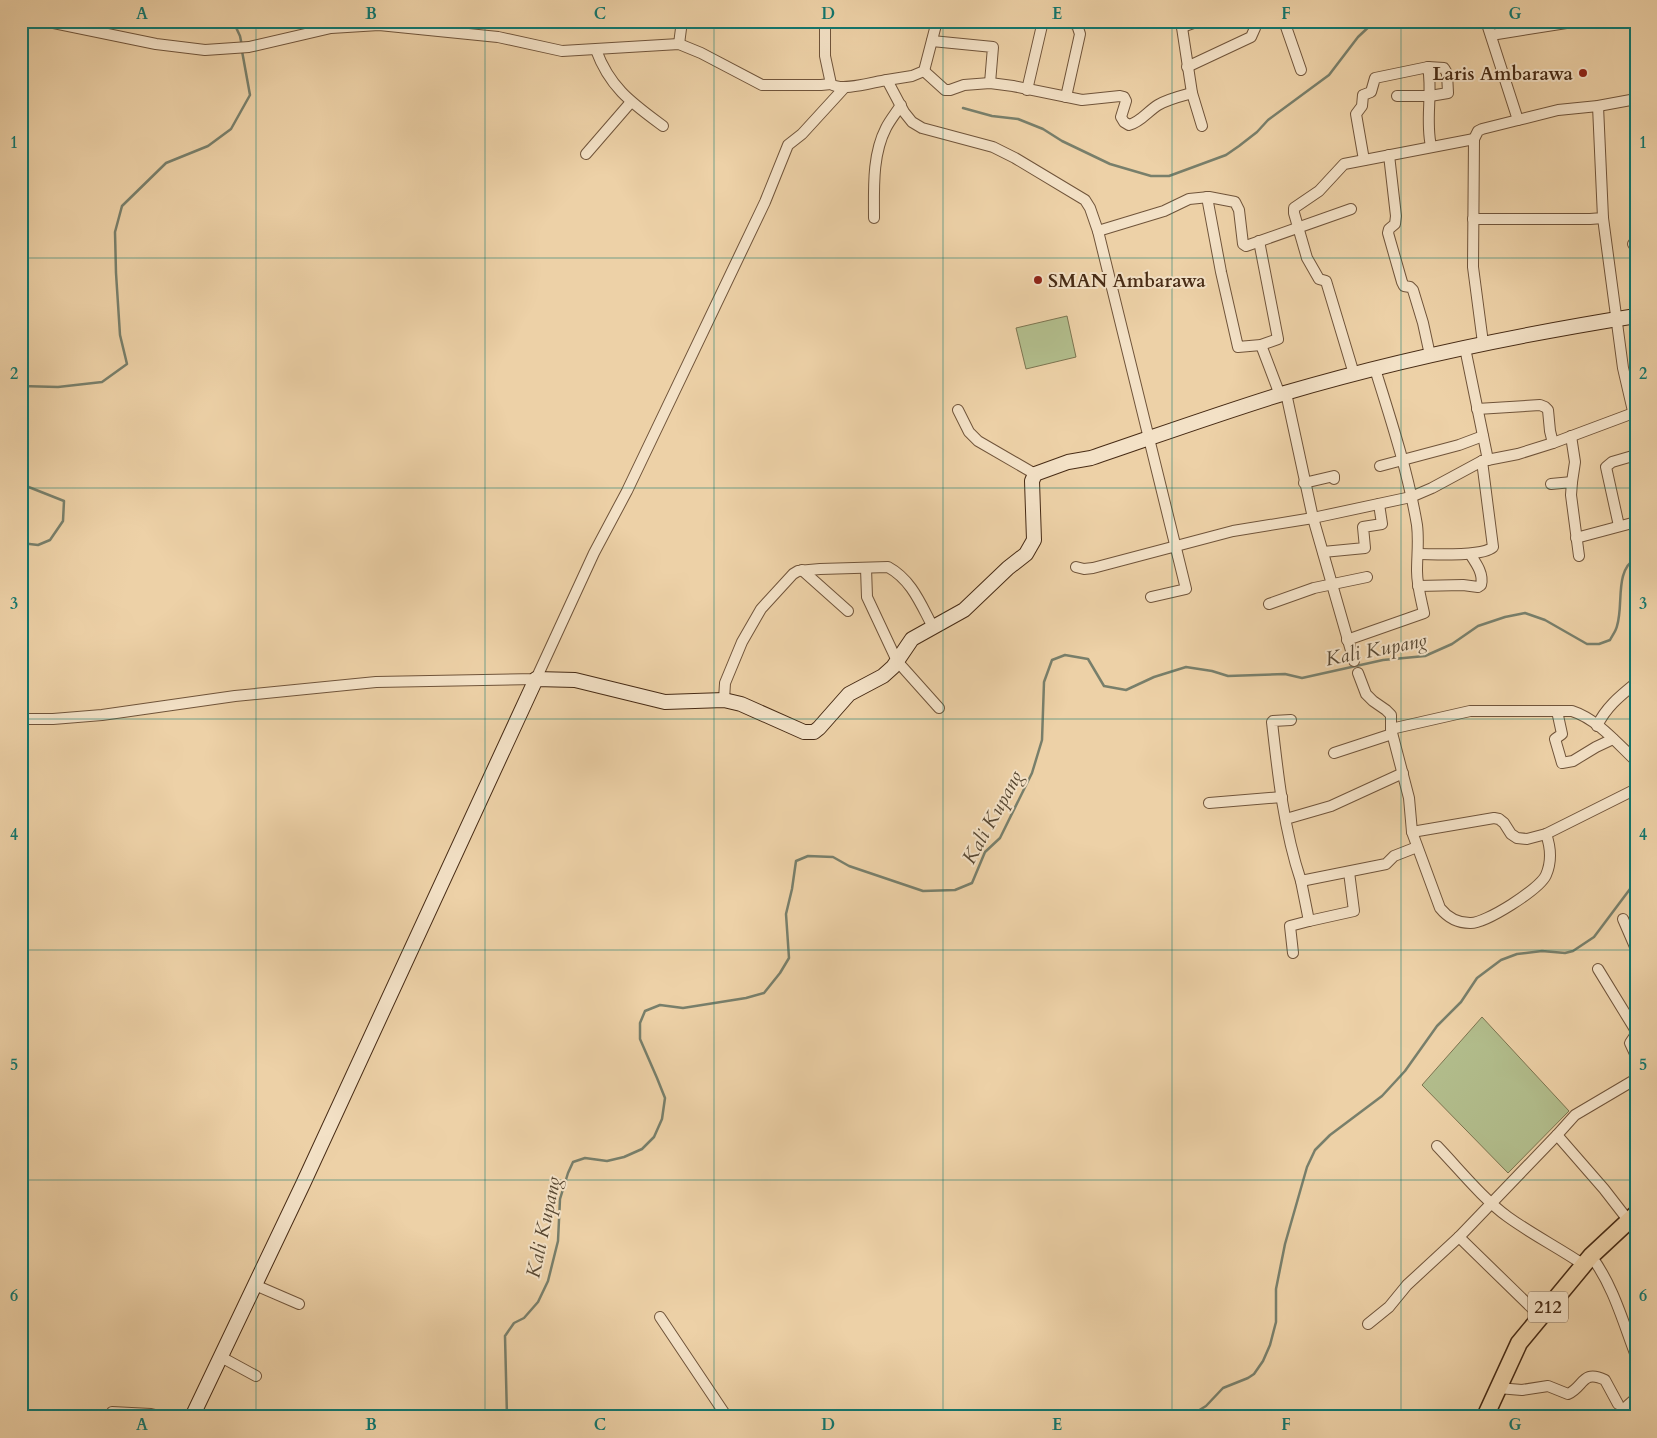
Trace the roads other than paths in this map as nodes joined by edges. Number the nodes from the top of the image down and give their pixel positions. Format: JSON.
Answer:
{"nodes":[{"id":1,"x":44,"y":21,"type":"edge"},
{"id":2,"x":682,"y":21,"type":"edge"},
{"id":3,"x":825,"y":21,"type":"edge"},
{"id":4,"x":937,"y":21,"type":"edge"},
{"id":5,"x":1043,"y":21,"type":"edge"},
{"id":6,"x":1068,"y":21,"type":"edge"},
{"id":7,"x":1200,"y":21,"type":"edge"},
{"id":8,"x":1254,"y":21,"type":"edge"},
{"id":9,"x":1284,"y":21,"type":"edge"},
{"id":10,"x":1486,"y":21,"type":"edge"},
{"id":11,"x":1579,"y":21,"type":"edge"},
{"id":12,"x":1182,"y":24,"type":"edge"},
{"id":13,"x":1491,"y":35,"type":"junction"},
{"id":14,"x":932,"y":41,"type":"junction"},
{"id":15,"x":679,"y":44,"type":"junction"},
{"id":16,"x":596,"y":50,"type":"junction"},
{"id":17,"x":1187,"y":67,"type":"junction"},
{"id":18,"x":1428,"y":67,"type":"junction"},
{"id":19,"x":1300,"y":70,"type":"dead end"},
{"id":20,"x":924,"y":71,"type":"junction"},
{"id":21,"x":887,"y":80,"type":"junction"},
{"id":22,"x":990,"y":83,"type":"junction"},
{"id":23,"x":831,"y":84,"type":"junction"},
{"id":24,"x":845,"y":87,"type":"junction"},
{"id":25,"x":1028,"y":90,"type":"junction"},
{"id":26,"x":1192,"y":93,"type":"junction"},
{"id":27,"x":1397,"y":96,"type":"dead end"},
{"id":28,"x":1430,"y":96,"type":"junction"},
{"id":29,"x":1066,"y":97,"type":"junction"},
{"id":30,"x":1636,"y":99,"type":"edge"},
{"id":31,"x":630,"y":102,"type":"junction"},
{"id":32,"x":900,"y":105,"type":"junction"},
{"id":33,"x":1598,"y":106,"type":"junction"},
{"id":34,"x":1518,"y":120,"type":"junction"},
{"id":35,"x":663,"y":126,"type":"dead end"},
{"id":36,"x":1202,"y":126,"type":"dead end"},
{"id":37,"x":1474,"y":139,"type":"junction"},
{"id":38,"x":1431,"y":146,"type":"junction"},
{"id":39,"x":586,"y":154,"type":"dead end"},
{"id":40,"x":1388,"y":154,"type":"junction"},
{"id":41,"x":1364,"y":160,"type":"junction"},
{"id":42,"x":1207,"y":197,"type":"junction"},
{"id":43,"x":1351,"y":209,"type":"dead end"},
{"id":44,"x":874,"y":218,"type":"dead end"},
{"id":45,"x":1604,"y":218,"type":"junction"},
{"id":46,"x":1473,"y":219,"type":"junction"},
{"id":47,"x":1299,"y":228,"type":"junction"},
{"id":48,"x":1098,"y":230,"type":"junction"},
{"id":49,"x":1259,"y":241,"type":"junction"},
{"id":50,"x":1636,"y":316,"type":"edge"},
{"id":51,"x":1617,"y":319,"type":"junction"},
{"id":52,"x":1483,"y":343,"type":"junction"},
{"id":53,"x":1261,"y":345,"type":"junction"},
{"id":54,"x":1465,"y":348,"type":"junction"},
{"id":55,"x":1430,"y":355,"type":"junction"},
{"id":56,"x":1375,"y":369,"type":"junction"},
{"id":57,"x":1354,"y":374,"type":"junction"},
{"id":58,"x":1283,"y":394,"type":"junction"},
{"id":59,"x":1477,"y":409,"type":"junction"},
{"id":60,"x":958,"y":410,"type":"dead end"},
{"id":61,"x":1634,"y":412,"type":"edge"},
{"id":62,"x":1636,"y":424,"type":"edge"},
{"id":63,"x":1483,"y":436,"type":"junction"},
{"id":64,"x":1571,"y":436,"type":"junction"},
{"id":65,"x":1148,"y":438,"type":"junction"},
{"id":66,"x":1553,"y":443,"type":"junction"},
{"id":67,"x":1636,"y":455,"type":"edge"},
{"id":68,"x":1402,"y":459,"type":"junction"},
{"id":69,"x":1485,"y":460,"type":"junction"},
{"id":70,"x":1380,"y":466,"type":"dead end"},
{"id":71,"x":1035,"y":474,"type":"junction"},
{"id":72,"x":1334,"y":479,"type":"dead end"},
{"id":73,"x":1572,"y":482,"type":"junction"},
{"id":74,"x":1304,"y":483,"type":"junction"},
{"id":75,"x":1551,"y":484,"type":"dead end"},
{"id":76,"x":1411,"y":497,"type":"junction"},
{"id":77,"x":1379,"y":504,"type":"junction"},
{"id":78,"x":1312,"y":518,"type":"junction"},
{"id":79,"x":1636,"y":522,"type":"edge"},
{"id":80,"x":1619,"y":526,"type":"junction"},
{"id":81,"x":1576,"y":538,"type":"junction"},
{"id":82,"x":1175,"y":546,"type":"junction"},
{"id":83,"x":1323,"y":552,"type":"junction"},
{"id":84,"x":1419,"y":554,"type":"junction"},
{"id":85,"x":1470,"y":554,"type":"junction"},
{"id":86,"x":1579,"y":556,"type":"dead end"},
{"id":87,"x":1076,"y":567,"type":"dead end"},
{"id":88,"x":866,"y":568,"type":"junction"},
{"id":89,"x":802,"y":570,"type":"junction"},
{"id":90,"x":1367,"y":577,"type":"dead end"},
{"id":91,"x":1332,"y":583,"type":"junction"},
{"id":92,"x":1418,"y":586,"type":"junction"},
{"id":93,"x":1151,"y":597,"type":"dead end"},
{"id":94,"x":1269,"y":604,"type":"dead end"},
{"id":95,"x":848,"y":611,"type":"dead end"},
{"id":96,"x":933,"y":627,"type":"junction"},
{"id":97,"x":1347,"y":640,"type":"junction"},
{"id":98,"x":897,"y":661,"type":"junction"},
{"id":99,"x":1354,"y":661,"type":"dead end"},
{"id":100,"x":1358,"y":673,"type":"dead end"},
{"id":101,"x":536,"y":679,"type":"junction"},
{"id":102,"x":1636,"y":683,"type":"edge"},
{"id":103,"x":724,"y":700,"type":"junction"},
{"id":104,"x":938,"y":708,"type":"dead end"},
{"id":105,"x":1557,"y":711,"type":"junction"},
{"id":106,"x":21,"y":719,"type":"edge"},
{"id":107,"x":1291,"y":720,"type":"dead end"},
{"id":108,"x":1598,"y":726,"type":"junction"},
{"id":109,"x":1391,"y":732,"type":"junction"},
{"id":110,"x":1613,"y":739,"type":"junction"},
{"id":111,"x":1334,"y":753,"type":"dead end"},
{"id":112,"x":1636,"y":761,"type":"edge"},
{"id":113,"x":1403,"y":773,"type":"junction"},
{"id":114,"x":1636,"y":790,"type":"edge"},
{"id":115,"x":1282,"y":797,"type":"junction"},
{"id":116,"x":1209,"y":803,"type":"dead end"},
{"id":117,"x":1286,"y":819,"type":"junction"},
{"id":118,"x":1412,"y":832,"type":"junction"},
{"id":119,"x":1546,"y":834,"type":"junction"},
{"id":120,"x":1417,"y":847,"type":"junction"},
{"id":121,"x":1349,"y":872,"type":"junction"},
{"id":122,"x":1301,"y":881,"type":"junction"},
{"id":123,"x":1623,"y":919,"type":"dead end"},
{"id":124,"x":1309,"y":921,"type":"junction"},
{"id":125,"x":1636,"y":949,"type":"edge"},
{"id":126,"x":1294,"y":953,"type":"dead end"},
{"id":127,"x":1598,"y":969,"type":"dead end"},
{"id":128,"x":1636,"y":1033,"type":"edge"},
{"id":129,"x":1636,"y":1056,"type":"edge"},
{"id":130,"x":1636,"y":1079,"type":"edge"},
{"id":131,"x":1557,"y":1135,"type":"junction"},
{"id":132,"x":1437,"y":1146,"type":"dead end"},
{"id":133,"x":1492,"y":1204,"type":"junction"},
{"id":134,"x":1632,"y":1217,"type":"edge"},
{"id":135,"x":1459,"y":1237,"type":"junction"},
{"id":136,"x":1588,"y":1260,"type":"junction"},
{"id":137,"x":255,"y":1285,"type":"junction"},
{"id":138,"x":299,"y":1304,"type":"dead end"},
{"id":139,"x":1540,"y":1316,"type":"junction"},
{"id":140,"x":660,"y":1317,"type":"dead end"},
{"id":141,"x":1368,"y":1324,"type":"dead end"},
{"id":142,"x":1636,"y":1356,"type":"edge"},
{"id":143,"x":221,"y":1357,"type":"junction"},
{"id":144,"x":256,"y":1376,"type":"dead end"},
{"id":145,"x":1498,"y":1388,"type":"junction"},
{"id":146,"x":1636,"y":1398,"type":"edge"},
{"id":147,"x":1618,"y":1404,"type":"dead end"},
{"id":148,"x":112,"y":1412,"type":"dead end"},
{"id":149,"x":164,"y":1417,"type":"edge"},
{"id":150,"x":192,"y":1417,"type":"edge"},
{"id":151,"x":727,"y":1417,"type":"edge"},
{"id":152,"x":1485,"y":1417,"type":"edge"},
{"id":153,"x":1615,"y":1417,"type":"edge"}],
"edges":[{"from":1,"to":16,"type":"street"},
{"from":2,"to":15,"type":"street"},
{"from":3,"to":23,"type":"street"},
{"from":4,"to":14,"type":"street"},
{"from":5,"to":25,"type":"street"},
{"from":6,"to":29,"type":"street"},
{"from":7,"to":12,"type":"street"},
{"from":8,"to":17,"type":"street"},
{"from":9,"to":19,"type":"street"},
{"from":10,"to":13,"type":"street"},
{"from":11,"to":13,"type":"street"},
{"from":12,"to":17,"type":"street"},
{"from":13,"to":34,"type":"street"},
{"from":14,"to":20,"type":"street"},
{"from":14,"to":22,"type":"street"},
{"from":15,"to":16,"type":"street"},
{"from":15,"to":23,"type":"street"},
{"from":16,"to":31,"type":"street"},
{"from":17,"to":26,"type":"street"},
{"from":18,"to":28,"type":"street"},
{"from":18,"to":28,"type":"street"},
{"from":18,"to":41,"type":"street"},
{"from":20,"to":21,"type":"street"},
{"from":20,"to":22,"type":"street"},
{"from":21,"to":24,"type":"street"},
{"from":21,"to":32,"type":"street"},
{"from":22,"to":25,"type":"street"},
{"from":23,"to":24,"type":"street"},
{"from":24,"to":101,"type":"street"},
{"from":25,"to":29,"type":"street"},
{"from":26,"to":29,"type":"street"},
{"from":26,"to":36,"type":"street"},
{"from":27,"to":28,"type":"street"},
{"from":28,"to":38,"type":"street"},
{"from":30,"to":33,"type":"street"},
{"from":31,"to":35,"type":"street"},
{"from":31,"to":39,"type":"street"},
{"from":32,"to":44,"type":"street"},
{"from":32,"to":48,"type":"street"},
{"from":33,"to":34,"type":"street"},
{"from":33,"to":45,"type":"street"},
{"from":34,"to":37,"type":"street"},
{"from":37,"to":38,"type":"street"},
{"from":37,"to":46,"type":"street"},
{"from":38,"to":40,"type":"street"},
{"from":40,"to":41,"type":"street"},
{"from":40,"to":55,"type":"street"},
{"from":41,"to":47,"type":"street"},
{"from":42,"to":48,"type":"street"},
{"from":42,"to":49,"type":"street"},
{"from":42,"to":53,"type":"street"},
{"from":43,"to":47,"type":"street"},
{"from":45,"to":46,"type":"street"},
{"from":45,"to":51,"type":"street"},
{"from":46,"to":52,"type":"street"},
{"from":47,"to":49,"type":"street"},
{"from":47,"to":57,"type":"street"},
{"from":48,"to":65,"type":"street"},
{"from":49,"to":53,"type":"street"},
{"from":50,"to":51,"type":"street"},
{"from":51,"to":52,"type":"street"},
{"from":51,"to":61,"type":"street"},
{"from":52,"to":54,"type":"street"},
{"from":53,"to":58,"type":"street"},
{"from":54,"to":55,"type":"street"},
{"from":54,"to":59,"type":"street"},
{"from":55,"to":56,"type":"street"},
{"from":56,"to":57,"type":"street"},
{"from":56,"to":68,"type":"street"},
{"from":57,"to":58,"type":"street"},
{"from":58,"to":65,"type":"street"},
{"from":58,"to":74,"type":"street"},
{"from":59,"to":63,"type":"street"},
{"from":59,"to":66,"type":"street"},
{"from":60,"to":71,"type":"street"},
{"from":61,"to":62,"type":"street"},
{"from":61,"to":64,"type":"street"},
{"from":63,"to":68,"type":"street"},
{"from":63,"to":69,"type":"street"},
{"from":64,"to":66,"type":"street"},
{"from":64,"to":73,"type":"street"},
{"from":65,"to":71,"type":"street"},
{"from":65,"to":82,"type":"street"},
{"from":66,"to":69,"type":"street"},
{"from":67,"to":80,"type":"street"},
{"from":68,"to":70,"type":"street"},
{"from":68,"to":76,"type":"street"},
{"from":69,"to":76,"type":"street"},
{"from":69,"to":85,"type":"street"},
{"from":71,"to":96,"type":"street"},
{"from":72,"to":74,"type":"street"},
{"from":73,"to":75,"type":"street"},
{"from":73,"to":81,"type":"street"},
{"from":74,"to":78,"type":"street"},
{"from":76,"to":77,"type":"street"},
{"from":76,"to":84,"type":"street"},
{"from":77,"to":78,"type":"street"},
{"from":77,"to":83,"type":"street"},
{"from":78,"to":82,"type":"street"},
{"from":78,"to":83,"type":"street"},
{"from":79,"to":80,"type":"street"},
{"from":80,"to":81,"type":"street"},
{"from":81,"to":86,"type":"street"},
{"from":82,"to":87,"type":"street"},
{"from":82,"to":93,"type":"street"},
{"from":83,"to":91,"type":"street"},
{"from":84,"to":85,"type":"street"},
{"from":84,"to":92,"type":"street"},
{"from":85,"to":92,"type":"street"},
{"from":88,"to":89,"type":"street"},
{"from":88,"to":96,"type":"street"},
{"from":88,"to":98,"type":"street"},
{"from":89,"to":95,"type":"street"},
{"from":89,"to":103,"type":"street"},
{"from":90,"to":91,"type":"street"},
{"from":91,"to":94,"type":"street"},
{"from":91,"to":97,"type":"street"},
{"from":92,"to":97,"type":"street"},
{"from":96,"to":98,"type":"street"},
{"from":97,"to":99,"type":"street"},
{"from":98,"to":103,"type":"street"},
{"from":98,"to":104,"type":"street"},
{"from":100,"to":109,"type":"street"},
{"from":101,"to":103,"type":"street"},
{"from":101,"to":106,"type":"street"},
{"from":101,"to":137,"type":"street"},
{"from":102,"to":108,"type":"street"},
{"from":105,"to":108,"type":"street"},
{"from":105,"to":109,"type":"street"},
{"from":105,"to":110,"type":"street"},
{"from":107,"to":115,"type":"street"},
{"from":108,"to":110,"type":"street"},
{"from":109,"to":111,"type":"street"},
{"from":109,"to":113,"type":"street"},
{"from":110,"to":112,"type":"street"},
{"from":113,"to":117,"type":"street"},
{"from":113,"to":118,"type":"street"},
{"from":114,"to":119,"type":"street"},
{"from":115,"to":116,"type":"street"},
{"from":115,"to":117,"type":"street"},
{"from":117,"to":122,"type":"street"},
{"from":118,"to":119,"type":"street"},
{"from":118,"to":120,"type":"street"},
{"from":119,"to":120,"type":"street"},
{"from":120,"to":121,"type":"street"},
{"from":121,"to":122,"type":"street"},
{"from":121,"to":124,"type":"street"},
{"from":122,"to":124,"type":"street"},
{"from":123,"to":125,"type":"street"},
{"from":124,"to":126,"type":"street"},
{"from":127,"to":128,"type":"street"},
{"from":128,"to":129,"type":"street"},
{"from":130,"to":131,"type":"street"},
{"from":131,"to":133,"type":"street"},
{"from":131,"to":134,"type":"street"},
{"from":132,"to":133,"type":"street"},
{"from":133,"to":135,"type":"street"},
{"from":133,"to":136,"type":"street"},
{"from":134,"to":136,"type":"main road","number":"212"},
{"from":135,"to":139,"type":"street"},
{"from":135,"to":141,"type":"street"},
{"from":136,"to":139,"type":"main road","number":"212"},
{"from":136,"to":142,"type":"street"},
{"from":137,"to":138,"type":"street"},
{"from":137,"to":143,"type":"street"},
{"from":139,"to":145,"type":"main road","number":"212"},
{"from":140,"to":151,"type":"street"},
{"from":143,"to":144,"type":"street"},
{"from":143,"to":150,"type":"street"},
{"from":145,"to":147,"type":"street"},
{"from":145,"to":152,"type":"main road","number":"212"},
{"from":146,"to":153,"type":"street"},
{"from":148,"to":149,"type":"street"}]}
